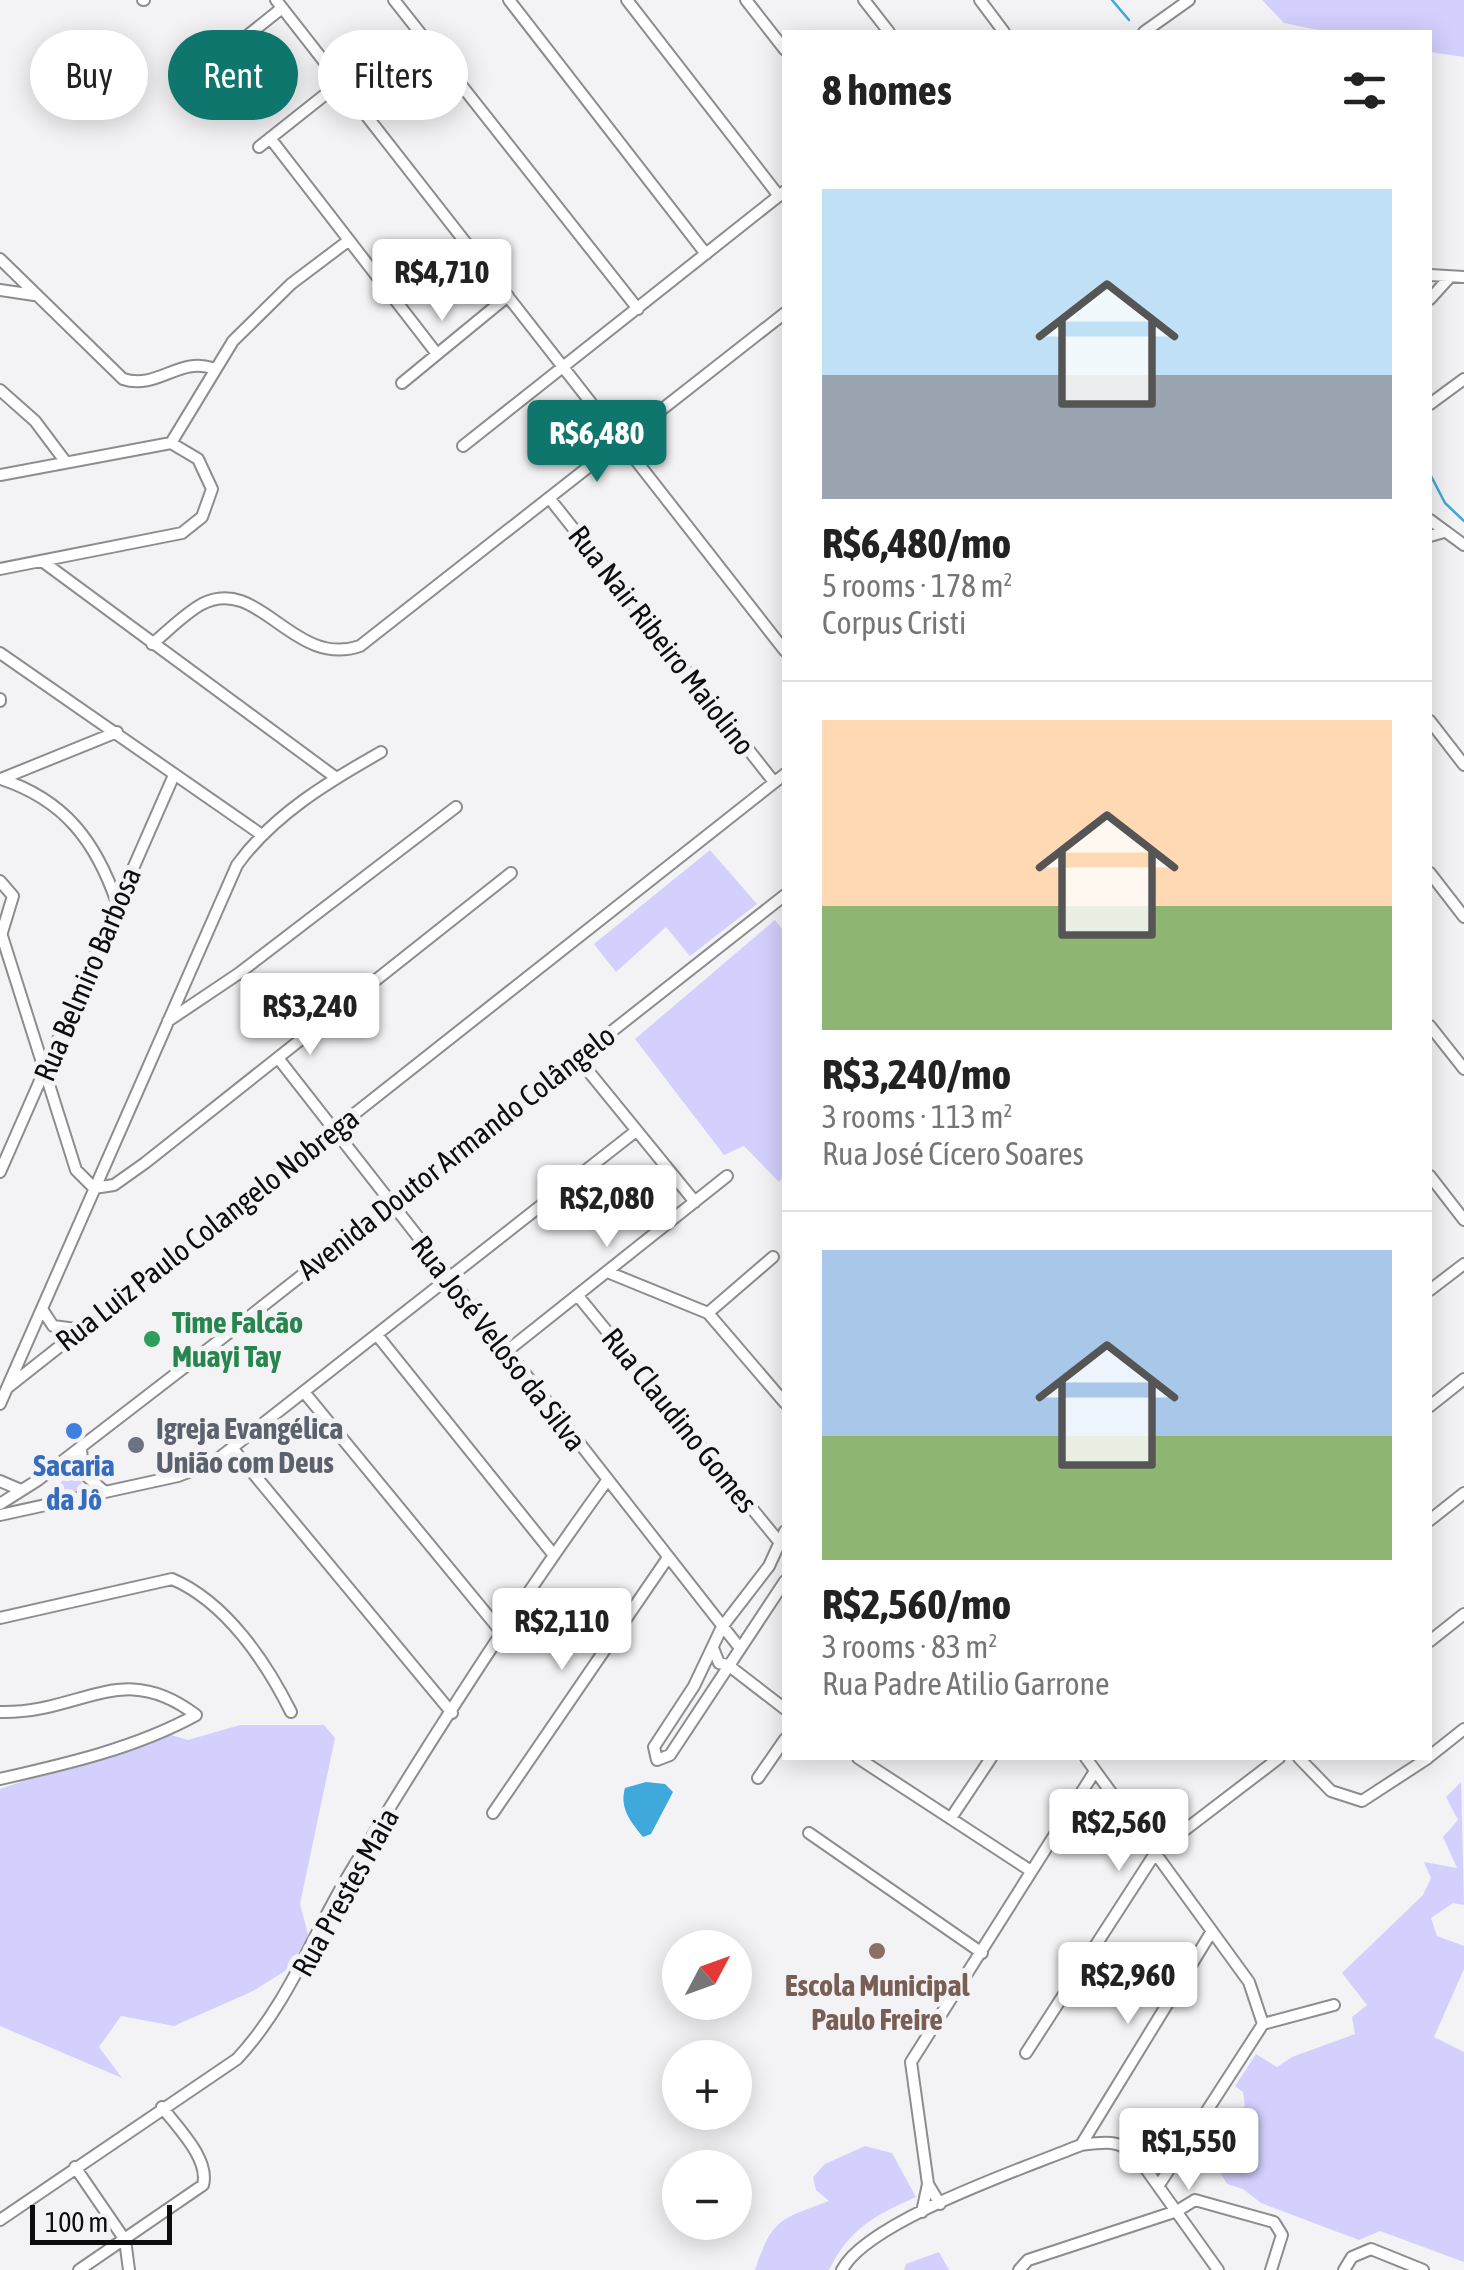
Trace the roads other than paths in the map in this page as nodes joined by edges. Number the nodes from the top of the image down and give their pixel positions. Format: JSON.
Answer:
{"nodes":[{"id":1,"x":394,"y":0,"type":"edge"},
{"id":2,"x":510,"y":0,"type":"edge"},
{"id":3,"x":626,"y":0,"type":"edge"},
{"id":4,"x":746,"y":0,"type":"edge"},
{"id":5,"x":864,"y":0,"type":"edge"},
{"id":6,"x":980,"y":0,"type":"edge"},
{"id":7,"x":1189,"y":0,"type":"edge"},
{"id":8,"x":279,"y":4,"type":"edge"},
{"id":9,"x":249,"y":30,"type":"edge"},
{"id":10,"x":887,"y":30,"type":"edge"},
{"id":11,"x":1002,"y":30,"type":"edge"},
{"id":12,"x":1151,"y":30,"type":"edge"},
{"id":13,"x":782,"y":46,"type":"edge"},
{"id":14,"x":318,"y":53,"type":"edge"},
{"id":15,"x":318,"y":100,"type":"edge"},
{"id":16,"x":371,"y":120,"type":"edge"},
{"id":17,"x":270,"y":138,"type":"junction"},
{"id":18,"x":258,"y":147,"type":"dead end"},
{"id":19,"x":782,"y":194,"type":"edge"},
{"id":20,"x":348,"y":241,"type":"junction"},
{"id":21,"x":706,"y":254,"type":"junction"},
{"id":22,"x":0,"y":259,"type":"edge"},
{"id":23,"x":1432,"y":275,"type":"edge"},
{"id":24,"x":1464,"y":277,"type":"edge"},
{"id":25,"x":1449,"y":278,"type":"junction"},
{"id":26,"x":0,"y":290,"type":"edge"},
{"id":27,"x":34,"y":295,"type":"junction"},
{"id":28,"x":508,"y":296,"type":"junction"},
{"id":29,"x":1432,"y":297,"type":"edge"},
{"id":30,"x":638,"y":309,"type":"junction"},
{"id":31,"x":782,"y":315,"type":"edge"},
{"id":32,"x":437,"y":354,"type":"junction"},
{"id":33,"x":566,"y":367,"type":"junction"},
{"id":34,"x":212,"y":368,"type":"junction"},
{"id":35,"x":1464,"y":378,"type":"edge"},
{"id":36,"x":402,"y":383,"type":"dead end"},
{"id":37,"x":0,"y":390,"type":"edge"},
{"id":38,"x":1432,"y":402,"type":"edge"},
{"id":39,"x":618,"y":441,"type":"junction"},
{"id":40,"x":170,"y":443,"type":"junction"},
{"id":41,"x":464,"y":446,"type":"dead end"},
{"id":42,"x":65,"y":461,"type":"junction"},
{"id":43,"x":0,"y":476,"type":"edge"},
{"id":44,"x":550,"y":498,"type":"junction"},
{"id":45,"x":1432,"y":522,"type":"edge"},
{"id":46,"x":1444,"y":532,"type":"junction"},
{"id":47,"x":1432,"y":535,"type":"edge"},
{"id":48,"x":1464,"y":546,"type":"edge"},
{"id":49,"x":42,"y":561,"type":"junction"},
{"id":50,"x":0,"y":569,"type":"edge"},
{"id":51,"x":152,"y":644,"type":"junction"},
{"id":52,"x":782,"y":647,"type":"edge"},
{"id":53,"x":0,"y":652,"type":"edge"},
{"id":54,"x":1432,"y":723,"type":"edge"},
{"id":55,"x":116,"y":732,"type":"junction"},
{"id":56,"x":380,"y":752,"type":"dead end"},
{"id":57,"x":1464,"y":765,"type":"edge"},
{"id":58,"x":174,"y":775,"type":"junction"},
{"id":59,"x":782,"y":776,"type":"edge"},
{"id":60,"x":336,"y":777,"type":"junction"},
{"id":61,"x":0,"y":779,"type":"edge"},
{"id":62,"x":774,"y":782,"type":"junction"},
{"id":63,"x":456,"y":808,"type":"dead end"},
{"id":64,"x":262,"y":835,"type":"junction"},
{"id":65,"x":511,"y":873,"type":"dead end"},
{"id":66,"x":1432,"y":876,"type":"edge"},
{"id":67,"x":0,"y":881,"type":"edge"},
{"id":68,"x":782,"y":897,"type":"edge"},
{"id":69,"x":116,"y":904,"type":"junction"},
{"id":70,"x":1464,"y":917,"type":"edge"},
{"id":71,"x":1,"y":938,"type":"edge"},
{"id":72,"x":168,"y":1020,"type":"junction"},
{"id":73,"x":1432,"y":1029,"type":"edge"},
{"id":74,"x":576,"y":1056,"type":"junction"},
{"id":75,"x":278,"y":1058,"type":"junction"},
{"id":76,"x":1464,"y":1069,"type":"edge"},
{"id":77,"x":44,"y":1074,"type":"junction"},
{"id":78,"x":334,"y":1130,"type":"junction"},
{"id":79,"x":636,"y":1130,"type":"junction"},
{"id":80,"x":0,"y":1172,"type":"edge"},
{"id":81,"x":727,"y":1176,"type":"dead end"},
{"id":82,"x":1432,"y":1179,"type":"edge"},
{"id":83,"x":94,"y":1188,"type":"junction"},
{"id":84,"x":390,"y":1202,"type":"junction"},
{"id":85,"x":695,"y":1202,"type":"junction"},
{"id":86,"x":1464,"y":1220,"type":"edge"},
{"id":87,"x":772,"y":1256,"type":"dead end"},
{"id":88,"x":1464,"y":1264,"type":"edge"},
{"id":89,"x":610,"y":1273,"type":"junction"},
{"id":90,"x":450,"y":1278,"type":"junction"},
{"id":91,"x":1432,"y":1288,"type":"edge"},
{"id":92,"x":578,"y":1296,"type":"junction"},
{"id":93,"x":42,"y":1309,"type":"junction"},
{"id":94,"x":708,"y":1312,"type":"junction"},
{"id":95,"x":76,"y":1329,"type":"junction"},
{"id":96,"x":377,"y":1335,"type":"junction"},
{"id":97,"x":506,"y":1351,"type":"junction"},
{"id":98,"x":1464,"y":1379,"type":"edge"},
{"id":99,"x":7,"y":1388,"type":"junction"},
{"id":100,"x":304,"y":1392,"type":"junction"},
{"id":101,"x":782,"y":1399,"type":"edge"},
{"id":102,"x":0,"y":1404,"type":"edge"},
{"id":103,"x":1432,"y":1404,"type":"edge"},
{"id":104,"x":81,"y":1447,"type":"junction"},
{"id":105,"x":234,"y":1449,"type":"junction"},
{"id":106,"x":0,"y":1481,"type":"edge"},
{"id":107,"x":606,"y":1482,"type":"junction"},
{"id":108,"x":22,"y":1490,"type":"junction"},
{"id":109,"x":104,"y":1492,"type":"junction"},
{"id":110,"x":1464,"y":1493,"type":"edge"},
{"id":111,"x":0,"y":1504,"type":"edge"},
{"id":112,"x":0,"y":1515,"type":"edge"},
{"id":113,"x":1432,"y":1518,"type":"edge"},
{"id":114,"x":782,"y":1541,"type":"edge"},
{"id":115,"x":781,"y":1544,"type":"junction"},
{"id":116,"x":553,"y":1554,"type":"junction"},
{"id":117,"x":668,"y":1559,"type":"junction"},
{"id":118,"x":782,"y":1585,"type":"edge"},
{"id":119,"x":1464,"y":1614,"type":"edge"},
{"id":120,"x":0,"y":1618,"type":"edge"},
{"id":121,"x":722,"y":1628,"type":"junction"},
{"id":122,"x":503,"y":1634,"type":"junction"},
{"id":123,"x":1432,"y":1639,"type":"edge"},
{"id":124,"x":739,"y":1646,"type":"junction"},
{"id":125,"x":713,"y":1648,"type":"junction"},
{"id":126,"x":728,"y":1664,"type":"junction"},
{"id":127,"x":782,"y":1707,"type":"edge"},
{"id":128,"x":0,"y":1712,"type":"edge"},
{"id":129,"x":292,"y":1712,"type":"dead end"},
{"id":130,"x":452,"y":1713,"type":"junction"},
{"id":131,"x":1464,"y":1729,"type":"edge"},
{"id":132,"x":782,"y":1743,"type":"edge"},
{"id":133,"x":1432,"y":1755,"type":"edge"},
{"id":134,"x":861,"y":1760,"type":"edge"},
{"id":135,"x":885,"y":1760,"type":"edge"},
{"id":136,"x":991,"y":1760,"type":"edge"},
{"id":137,"x":1087,"y":1760,"type":"edge"},
{"id":138,"x":1277,"y":1760,"type":"edge"},
{"id":139,"x":1301,"y":1760,"type":"edge"},
{"id":140,"x":1424,"y":1760,"type":"edge"},
{"id":141,"x":878,"y":1770,"type":"junction"},
{"id":142,"x":1095,"y":1771,"type":"junction"},
{"id":143,"x":758,"y":1778,"type":"dead end"},
{"id":144,"x":0,"y":1780,"type":"edge"},
{"id":145,"x":493,"y":1813,"type":"dead end"},
{"id":146,"x":952,"y":1818,"type":"junction"},
{"id":147,"x":809,"y":1832,"type":"dead end"},
{"id":148,"x":1156,"y":1852,"type":"junction"},
{"id":149,"x":1031,"y":1871,"type":"junction"},
{"id":150,"x":1212,"y":1932,"type":"junction"},
{"id":151,"x":982,"y":1954,"type":"junction"},
{"id":152,"x":1334,"y":2004,"type":"dead end"},
{"id":153,"x":1263,"y":2024,"type":"junction"},
{"id":154,"x":1026,"y":2053,"type":"dead end"},
{"id":155,"x":162,"y":2107,"type":"junction"},
{"id":156,"x":1081,"y":2145,"type":"junction"},
{"id":157,"x":76,"y":2167,"type":"junction"},
{"id":158,"x":928,"y":2184,"type":"junction"},
{"id":159,"x":1159,"y":2185,"type":"junction"},
{"id":160,"x":940,"y":2204,"type":"junction"},
{"id":161,"x":1177,"y":2211,"type":"junction"},
{"id":162,"x":922,"y":2212,"type":"junction"},
{"id":163,"x":0,"y":2220,"type":"edge"},
{"id":164,"x":125,"y":2240,"type":"junction"},
{"id":165,"x":79,"y":2270,"type":"edge"},
{"id":166,"x":129,"y":2270,"type":"edge"},
{"id":167,"x":842,"y":2270,"type":"edge"},
{"id":168,"x":1020,"y":2270,"type":"edge"},
{"id":169,"x":1218,"y":2270,"type":"edge"},
{"id":170,"x":1271,"y":2270,"type":"edge"},
{"id":171,"x":1344,"y":2270,"type":"edge"},
{"id":172,"x":1423,"y":2270,"type":"edge"}],
"edges":[{"from":1,"to":30,"type":"street"},
{"from":2,"to":21,"type":"street"},
{"from":3,"to":19,"type":"street"},
{"from":4,"to":13,"type":"street"},
{"from":5,"to":10,"type":"street"},
{"from":6,"to":11,"type":"street"},
{"from":7,"to":12,"type":"street"},
{"from":8,"to":9,"type":"street"},
{"from":8,"to":14,"type":"street"},
{"from":15,"to":17,"type":"street"},
{"from":16,"to":28,"type":"street"},
{"from":17,"to":18,"type":"street"},
{"from":17,"to":20,"type":"street"},
{"from":19,"to":21,"type":"street"},
{"from":20,"to":32,"type":"street"},
{"from":20,"to":34,"type":"street"},
{"from":21,"to":30,"type":"street"},
{"from":22,"to":27,"type":"street"},
{"from":23,"to":25,"type":"street"},
{"from":24,"to":25,"type":"street"},
{"from":25,"to":29,"type":"street"},
{"from":26,"to":27,"type":"street"},
{"from":27,"to":34,"type":"street"},
{"from":28,"to":32,"type":"street"},
{"from":28,"to":33,"type":"street"},
{"from":30,"to":33,"type":"street"},
{"from":31,"to":39,"type":"street"},
{"from":32,"to":36,"type":"street"},
{"from":33,"to":39,"type":"street"},
{"from":33,"to":41,"type":"street"},
{"from":34,"to":40,"type":"street"},
{"from":35,"to":38,"type":"street"},
{"from":37,"to":42,"type":"street"},
{"from":39,"to":44,"type":"street"},
{"from":39,"to":52,"type":"street"},
{"from":40,"to":42,"type":"street"},
{"from":40,"to":49,"type":"street"},
{"from":42,"to":43,"type":"street"},
{"from":44,"to":51,"type":"street"},
{"from":44,"to":62,"type":"street","name":"Rua Nair Ribeiro Maiolino"},
{"from":45,"to":46,"type":"street"},
{"from":46,"to":47,"type":"street"},
{"from":46,"to":48,"type":"street"},
{"from":49,"to":50,"type":"street"},
{"from":49,"to":51,"type":"street"},
{"from":51,"to":60,"type":"street"},
{"from":53,"to":55,"type":"street"},
{"from":54,"to":57,"type":"street"},
{"from":55,"to":58,"type":"street"},
{"from":55,"to":61,"type":"street"},
{"from":56,"to":60,"type":"street"},
{"from":58,"to":64,"type":"street"},
{"from":58,"to":69,"type":"street","name":"Rua Belmiro Barbosa"},
{"from":59,"to":62,"type":"street","name":"Rua Luiz Paulo Colangelo Nobrega"},
{"from":60,"to":64,"type":"street"},
{"from":61,"to":69,"type":"street"},
{"from":62,"to":78,"type":"street","name":"Rua Luiz Paulo Colangelo Nobrega"},
{"from":63,"to":72,"type":"street"},
{"from":64,"to":72,"type":"street"},
{"from":65,"to":75,"type":"street"},
{"from":66,"to":70,"type":"street"},
{"from":67,"to":71,"type":"street"},
{"from":68,"to":74,"type":"street","name":"Avenida Doutor Armando Colângelo"},
{"from":69,"to":77,"type":"street","name":"Rua Belmiro Barbosa"},
{"from":71,"to":77,"type":"street"},
{"from":72,"to":83,"type":"street"},
{"from":73,"to":76,"type":"street"},
{"from":74,"to":79,"type":"street"},
{"from":74,"to":84,"type":"street","name":"Avenida Doutor Armando Colângelo"},
{"from":75,"to":78,"type":"street","name":"Rua José Veloso da Silva"},
{"from":75,"to":83,"type":"street"},
{"from":77,"to":80,"type":"street","name":"Rua Belmiro Barbosa"},
{"from":77,"to":83,"type":"street"},
{"from":78,"to":84,"type":"street","name":"Rua José Veloso da Silva"},
{"from":78,"to":95,"type":"street","name":"Rua Luiz Paulo Colangelo Nobrega"},
{"from":79,"to":85,"type":"street"},
{"from":79,"to":90,"type":"street"},
{"from":81,"to":85,"type":"street"},
{"from":82,"to":86,"type":"street"},
{"from":83,"to":93,"type":"street"},
{"from":84,"to":90,"type":"street","name":"Rua José Veloso da Silva"},
{"from":84,"to":104,"type":"street","name":"Avenida Doutor Armando Colângelo"},
{"from":85,"to":89,"type":"street"},
{"from":87,"to":94,"type":"street"},
{"from":88,"to":91,"type":"street"},
{"from":89,"to":92,"type":"street"},
{"from":89,"to":94,"type":"street"},
{"from":90,"to":96,"type":"street"},
{"from":90,"to":97,"type":"street","name":"Rua José Veloso da Silva"},
{"from":92,"to":97,"type":"street"},
{"from":92,"to":115,"type":"street","name":"Rua Claudino Gomes"},
{"from":93,"to":95,"type":"street"},
{"from":93,"to":99,"type":"street"},
{"from":94,"to":101,"type":"street"},
{"from":95,"to":99,"type":"street","name":"Rua Luiz Paulo Colangelo Nobrega"},
{"from":96,"to":100,"type":"street"},
{"from":96,"to":116,"type":"street"},
{"from":97,"to":107,"type":"street","name":"Rua José Veloso da Silva"},
{"from":98,"to":103,"type":"street"},
{"from":99,"to":102,"type":"street"},
{"from":100,"to":105,"type":"street"},
{"from":100,"to":122,"type":"street"},
{"from":104,"to":108,"type":"street","name":"Avenida Doutor Armando Colângelo"},
{"from":104,"to":109,"type":"street"},
{"from":105,"to":109,"type":"street"},
{"from":105,"to":130,"type":"street"},
{"from":106,"to":108,"type":"street"},
{"from":107,"to":116,"type":"street","name":"Rua Prestes Maia"},
{"from":107,"to":117,"type":"street","name":"Rua José Veloso da Silva"},
{"from":108,"to":111,"type":"street","name":"Avenida Doutor Armando Colângelo"},
{"from":109,"to":112,"type":"street"},
{"from":110,"to":113,"type":"street"},
{"from":114,"to":115,"type":"street"},
{"from":115,"to":121,"type":"street"},
{"from":116,"to":122,"type":"street","name":"Rua Prestes Maia"},
{"from":117,"to":121,"type":"street","name":"Rua José Veloso da Silva"},
{"from":117,"to":145,"type":"street"},
{"from":118,"to":124,"type":"street"},
{"from":119,"to":123,"type":"street"},
{"from":120,"to":129,"type":"street"},
{"from":121,"to":124,"type":"street","name":"Rua José Veloso da Silva"},
{"from":121,"to":125,"type":"street"},
{"from":122,"to":130,"type":"street","name":"Rua Prestes Maia"},
{"from":124,"to":126,"type":"street"},
{"from":125,"to":126,"type":"street"},
{"from":125,"to":126,"type":"street"},
{"from":126,"to":127,"type":"street"},
{"from":128,"to":144,"type":"street"},
{"from":130,"to":155,"type":"street","name":"Rua Prestes Maia"},
{"from":131,"to":133,"type":"street"},
{"from":132,"to":143,"type":"street"},
{"from":134,"to":141,"type":"street"},
{"from":135,"to":141,"type":"street"},
{"from":136,"to":146,"type":"street"},
{"from":137,"to":142,"type":"street"},
{"from":138,"to":148,"type":"street"},
{"from":139,"to":140,"type":"street"},
{"from":141,"to":146,"type":"street"},
{"from":142,"to":148,"type":"street"},
{"from":142,"to":149,"type":"street"},
{"from":146,"to":149,"type":"street"},
{"from":147,"to":151,"type":"street"},
{"from":148,"to":150,"type":"street"},
{"from":148,"to":154,"type":"street"},
{"from":149,"to":151,"type":"street"},
{"from":150,"to":153,"type":"street"},
{"from":150,"to":156,"type":"street"},
{"from":151,"to":158,"type":"street"},
{"from":152,"to":153,"type":"street"},
{"from":153,"to":159,"type":"street"},
{"from":155,"to":157,"type":"street","name":"Rua Prestes Maia"},
{"from":155,"to":164,"type":"street"},
{"from":156,"to":159,"type":"street"},
{"from":156,"to":160,"type":"street"},
{"from":157,"to":163,"type":"street","name":"Rua Prestes Maia"},
{"from":157,"to":164,"type":"street"},
{"from":158,"to":160,"type":"street"},
{"from":158,"to":162,"type":"street"},
{"from":159,"to":161,"type":"street"},
{"from":160,"to":162,"type":"street"},
{"from":161,"to":168,"type":"street"},
{"from":161,"to":169,"type":"street"},
{"from":161,"to":170,"type":"street"},
{"from":162,"to":167,"type":"street"},
{"from":164,"to":165,"type":"street"},
{"from":164,"to":166,"type":"street"},
{"from":171,"to":172,"type":"street"}]}
